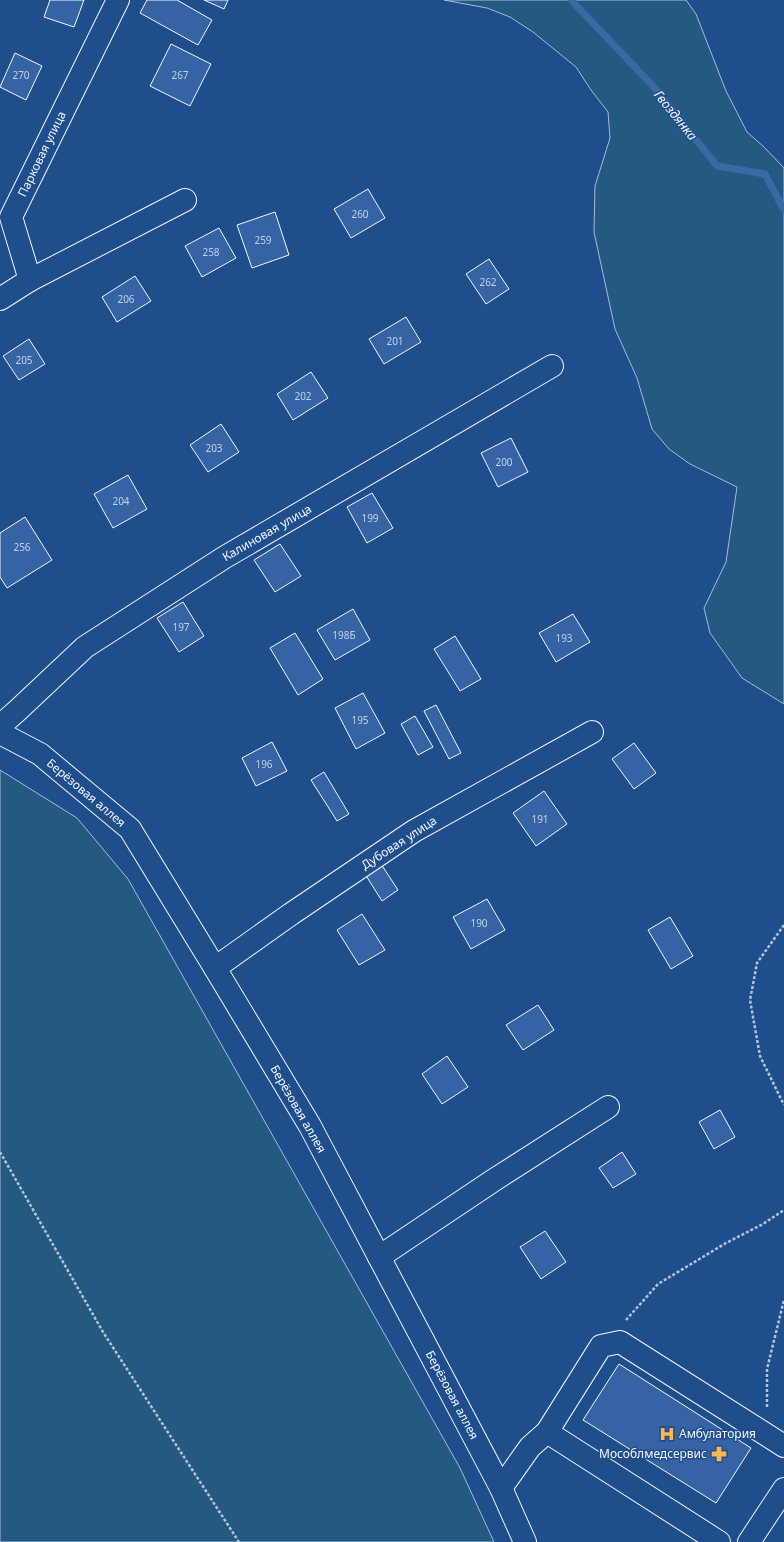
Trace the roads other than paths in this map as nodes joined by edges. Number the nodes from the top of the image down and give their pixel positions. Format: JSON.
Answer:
{"nodes":[{"id":1,"x":118,"y":0,"type":"edge"},
{"id":2,"x":185,"y":200,"type":"dead end"},
{"id":3,"x":30,"y":280,"type":"junction"},
{"id":4,"x":0,"y":299,"type":"edge"},
{"id":5,"x":552,"y":366,"type":"dead end"},
{"id":6,"x":0,"y":726,"type":"edge"},
{"id":7,"x":592,"y":732,"type":"dead end"},
{"id":8,"x":0,"y":734,"type":"edge"},
{"id":9,"x":215,"y":968,"type":"junction"},
{"id":10,"x":608,"y":1107,"type":"dead end"},
{"id":11,"x":379,"y":1257,"type":"junction"},
{"id":12,"x":547,"y":1432,"type":"junction"},
{"id":13,"x":775,"y":1441,"type":"edge"},
{"id":14,"x":501,"y":1488,"type":"junction"},
{"id":15,"x":784,"y":1488,"type":"edge"},
{"id":16,"x":525,"y":1542,"type":"edge"},
{"id":17,"x":718,"y":1542,"type":"edge"},
{"id":18,"x":749,"y":1542,"type":"edge"}],
"edges":[{"from":1,"to":3,"type":"street","name":"Парковая улица"},
{"from":2,"to":3,"type":"street"},
{"from":3,"to":4,"type":"street"},
{"from":5,"to":6,"type":"street","name":"Калиновая улица"},
{"from":7,"to":9,"type":"street","name":"Дубовая улица"},
{"from":8,"to":9,"type":"street","name":"Берёзовая аллея"},
{"from":9,"to":11,"type":"street","name":"Берёзовая аллея"},
{"from":10,"to":11,"type":"street"},
{"from":11,"to":14,"type":"street","name":"Берёзовая аллея"},
{"from":12,"to":13,"type":"street"},
{"from":12,"to":14,"type":"street"},
{"from":12,"to":17,"type":"street"},
{"from":14,"to":16,"type":"street","name":"Берёзовая аллея"},
{"from":15,"to":18,"type":"street"}]}
